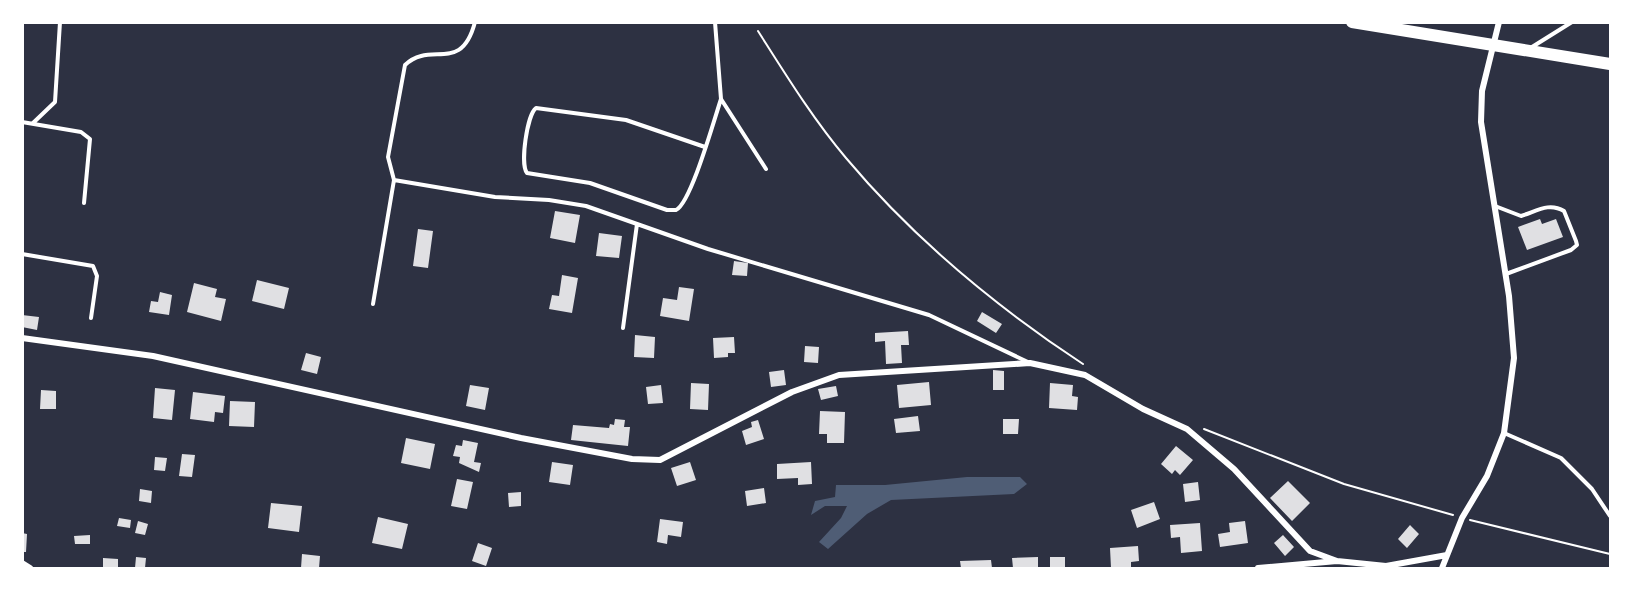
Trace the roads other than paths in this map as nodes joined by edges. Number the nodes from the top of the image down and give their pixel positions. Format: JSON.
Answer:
{"nodes":[{"id":1,"x":60,"y":22,"type":"edge"},
{"id":2,"x":475,"y":22,"type":"edge"},
{"id":3,"x":715,"y":22,"type":"edge"},
{"id":4,"x":1352,"y":22,"type":"edge"},
{"id":5,"x":1499,"y":22,"type":"edge"},
{"id":6,"x":1572,"y":22,"type":"edge"},
{"id":7,"x":1493,"y":46,"type":"junction"},
{"id":8,"x":1526,"y":51,"type":"junction"},
{"id":9,"x":1611,"y":64,"type":"edge"},
{"id":10,"x":720,"y":99,"type":"junction"},
{"id":11,"x":22,"y":122,"type":"edge"},
{"id":12,"x":33,"y":124,"type":"junction"},
{"id":13,"x":705,"y":147,"type":"junction"},
{"id":14,"x":766,"y":170,"type":"dead end"},
{"id":15,"x":394,"y":180,"type":"junction"},
{"id":16,"x":84,"y":203,"type":"dead end"},
{"id":17,"x":1495,"y":206,"type":"junction"},
{"id":18,"x":637,"y":224,"type":"junction"},
{"id":19,"x":22,"y":254,"type":"edge"},
{"id":20,"x":1506,"y":274,"type":"junction"},
{"id":21,"x":373,"y":304,"type":"dead end"},
{"id":22,"x":91,"y":318,"type":"dead end"},
{"id":23,"x":623,"y":328,"type":"dead end"},
{"id":24,"x":22,"y":338,"type":"edge"},
{"id":25,"x":1030,"y":363,"type":"junction"},
{"id":26,"x":1504,"y":432,"type":"junction"},
{"id":27,"x":1611,"y":516,"type":"edge"},
{"id":28,"x":1447,"y":555,"type":"junction"},
{"id":29,"x":1337,"y":561,"type":"junction"},
{"id":30,"x":22,"y":563,"type":"edge"},
{"id":31,"x":30,"y":568,"type":"edge"},
{"id":32,"x":1258,"y":568,"type":"edge"},
{"id":33,"x":1442,"y":568,"type":"edge"}],
"edges":[{"from":1,"to":12,"type":"lane"},
{"from":2,"to":15,"type":"lane"},
{"from":3,"to":10,"type":"lane"},
{"from":4,"to":7,"type":"main road"},
{"from":5,"to":7,"type":"street"},
{"from":6,"to":8,"type":"lane"},
{"from":7,"to":8,"type":"main road"},
{"from":7,"to":17,"type":"street"},
{"from":8,"to":9,"type":"main road"},
{"from":10,"to":13,"type":"lane"},
{"from":10,"to":14,"type":"lane"},
{"from":11,"to":12,"type":"lane"},
{"from":12,"to":16,"type":"lane"},
{"from":13,"to":13,"type":"lane"},
{"from":15,"to":18,"type":"lane"},
{"from":15,"to":21,"type":"lane"},
{"from":17,"to":20,"type":"street"},
{"from":17,"to":20,"type":"lane"},
{"from":18,"to":23,"type":"lane"},
{"from":18,"to":25,"type":"lane"},
{"from":19,"to":22,"type":"lane"},
{"from":20,"to":26,"type":"street"},
{"from":24,"to":25,"type":"street"},
{"from":25,"to":29,"type":"street"},
{"from":26,"to":27,"type":"lane"},
{"from":26,"to":28,"type":"street"},
{"from":28,"to":29,"type":"street"},
{"from":28,"to":33,"type":"street"},
{"from":29,"to":32,"type":"street"},
{"from":30,"to":31,"type":"street"}]}
